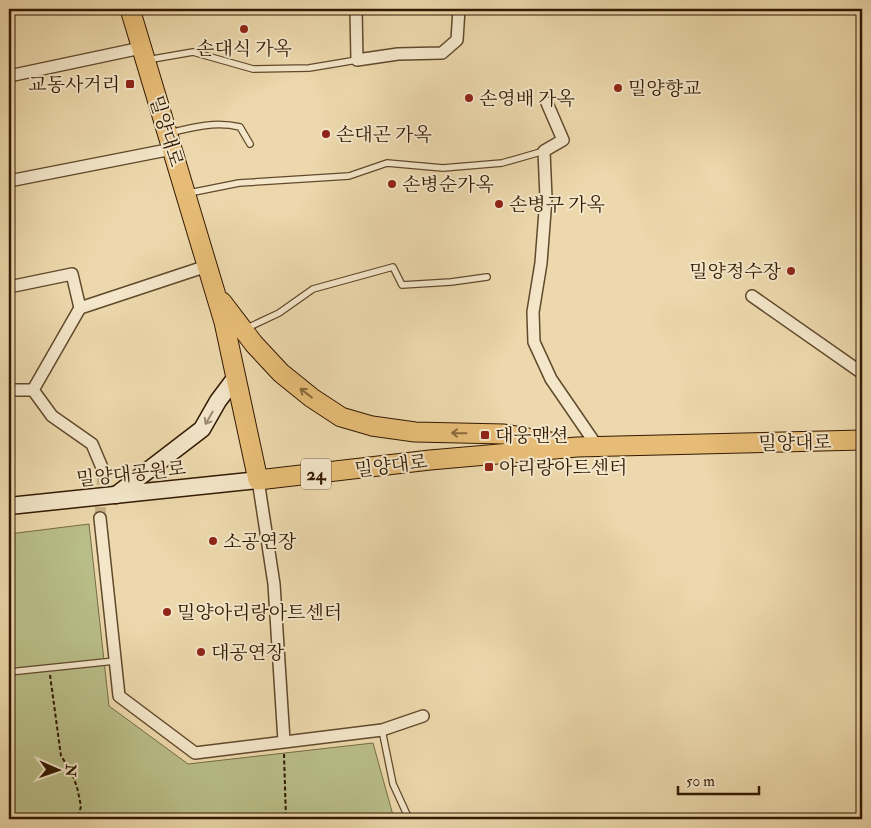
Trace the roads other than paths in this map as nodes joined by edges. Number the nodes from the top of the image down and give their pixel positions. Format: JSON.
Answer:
{"nodes":[{"id":1,"x":39,"y":9,"type":"edge"},
{"id":2,"x":46,"y":9,"type":"edge"},
{"id":3,"x":130,"y":9,"type":"edge"},
{"id":4,"x":356,"y":9,"type":"edge"},
{"id":5,"x":459,"y":9,"type":"edge"},
{"id":6,"x":143,"y":54,"type":"junction"},
{"id":7,"x":357,"y":60,"type":"junction"},
{"id":8,"x":9,"y":76,"type":"edge"},
{"id":9,"x":547,"y":103,"type":"dead end"},
{"id":10,"x":170,"y":141,"type":"junction"},
{"id":11,"x":250,"y":144,"type":"dead end"},
{"id":12,"x":544,"y":152,"type":"junction"},
{"id":13,"x":9,"y":181,"type":"edge"},
{"id":14,"x":186,"y":193,"type":"junction"},
{"id":15,"x":207,"y":266,"type":"junction"},
{"id":16,"x":487,"y":277,"type":"dead end"},
{"id":17,"x":9,"y":287,"type":"edge"},
{"id":18,"x":216,"y":294,"type":"junction"},
{"id":19,"x":752,"y":296,"type":"dead end"},
{"id":20,"x":80,"y":308,"type":"junction"},
{"id":21,"x":243,"y":330,"type":"junction"},
{"id":22,"x":862,"y":373,"type":"edge"},
{"id":23,"x":236,"y":377,"type":"junction"},
{"id":24,"x":9,"y":390,"type":"edge"},
{"id":25,"x":33,"y":390,"type":"junction"},
{"id":26,"x":862,"y":440,"type":"edge"},
{"id":27,"x":597,"y":446,"type":"junction"},
{"id":28,"x":577,"y":447,"type":"junction"},
{"id":29,"x":102,"y":470,"type":"tunnel mouth"},
{"id":30,"x":258,"y":480,"type":"junction"},
{"id":31,"x":115,"y":495,"type":"junction"},
{"id":32,"x":9,"y":506,"type":"edge"},
{"id":33,"x":100,"y":518,"type":"tunnel mouth"},
{"id":34,"x":115,"y":661,"type":"junction"},
{"id":35,"x":9,"y":672,"type":"edge"},
{"id":36,"x":423,"y":716,"type":"dead end"},
{"id":37,"x":382,"y":730,"type":"junction"},
{"id":38,"x":284,"y":741,"type":"junction"},
{"id":39,"x":409,"y":819,"type":"edge"}],
"edges":[{"from":1,"to":2,"type":"lane"},
{"from":3,"to":6,"type":"main road","name":"밀양대로"},
{"from":4,"to":7,"type":"street"},
{"from":5,"to":7,"type":"street"},
{"from":6,"to":7,"type":"lane"},
{"from":6,"to":8,"type":"street"},
{"from":6,"to":10,"type":"main road","name":"밀양대로"},
{"from":9,"to":12,"type":"street"},
{"from":10,"to":11,"type":"lane"},
{"from":10,"to":13,"type":"street"},
{"from":10,"to":14,"type":"main road","name":"밀양대로"},
{"from":12,"to":14,"type":"lane"},
{"from":12,"to":27,"type":"street"},
{"from":14,"to":15,"type":"main road","name":"밀양대로"},
{"from":15,"to":18,"type":"main road","name":"밀양대로"},
{"from":15,"to":20,"type":"street"},
{"from":16,"to":21,"type":"lane"},
{"from":17,"to":20,"type":"street"},
{"from":18,"to":21,"type":"main road"},
{"from":18,"to":23,"type":"main road","name":"밀양대로"},
{"from":19,"to":22,"type":"street"},
{"from":20,"to":25,"type":"street"},
{"from":28,"to":21,"type":"main road","one_way":true},
{"from":23,"to":30,"type":"main road","name":"밀양대로"},
{"from":23,"to":31,"type":"main road","one_way":true},
{"from":24,"to":25,"type":"street"},
{"from":25,"to":29,"type":"street"},
{"from":26,"to":27,"type":"main road","name":"밀양대로","number":"24"},
{"from":27,"to":28,"type":"main road","name":"밀양대로","number":"24"},
{"from":28,"to":30,"type":"main road","name":"밀양대로","number":"24"},
{"from":30,"to":31,"type":"main road","name":"밀양대공원로"},
{"from":30,"to":38,"type":"street"},
{"from":31,"to":32,"type":"main road","name":"밀양대공원로"},
{"from":33,"to":34,"type":"street"},
{"from":34,"to":35,"type":"lane"},
{"from":34,"to":38,"type":"street"},
{"from":36,"to":37,"type":"street"},
{"from":37,"to":38,"type":"street"},
{"from":37,"to":39,"type":"lane"}]}
